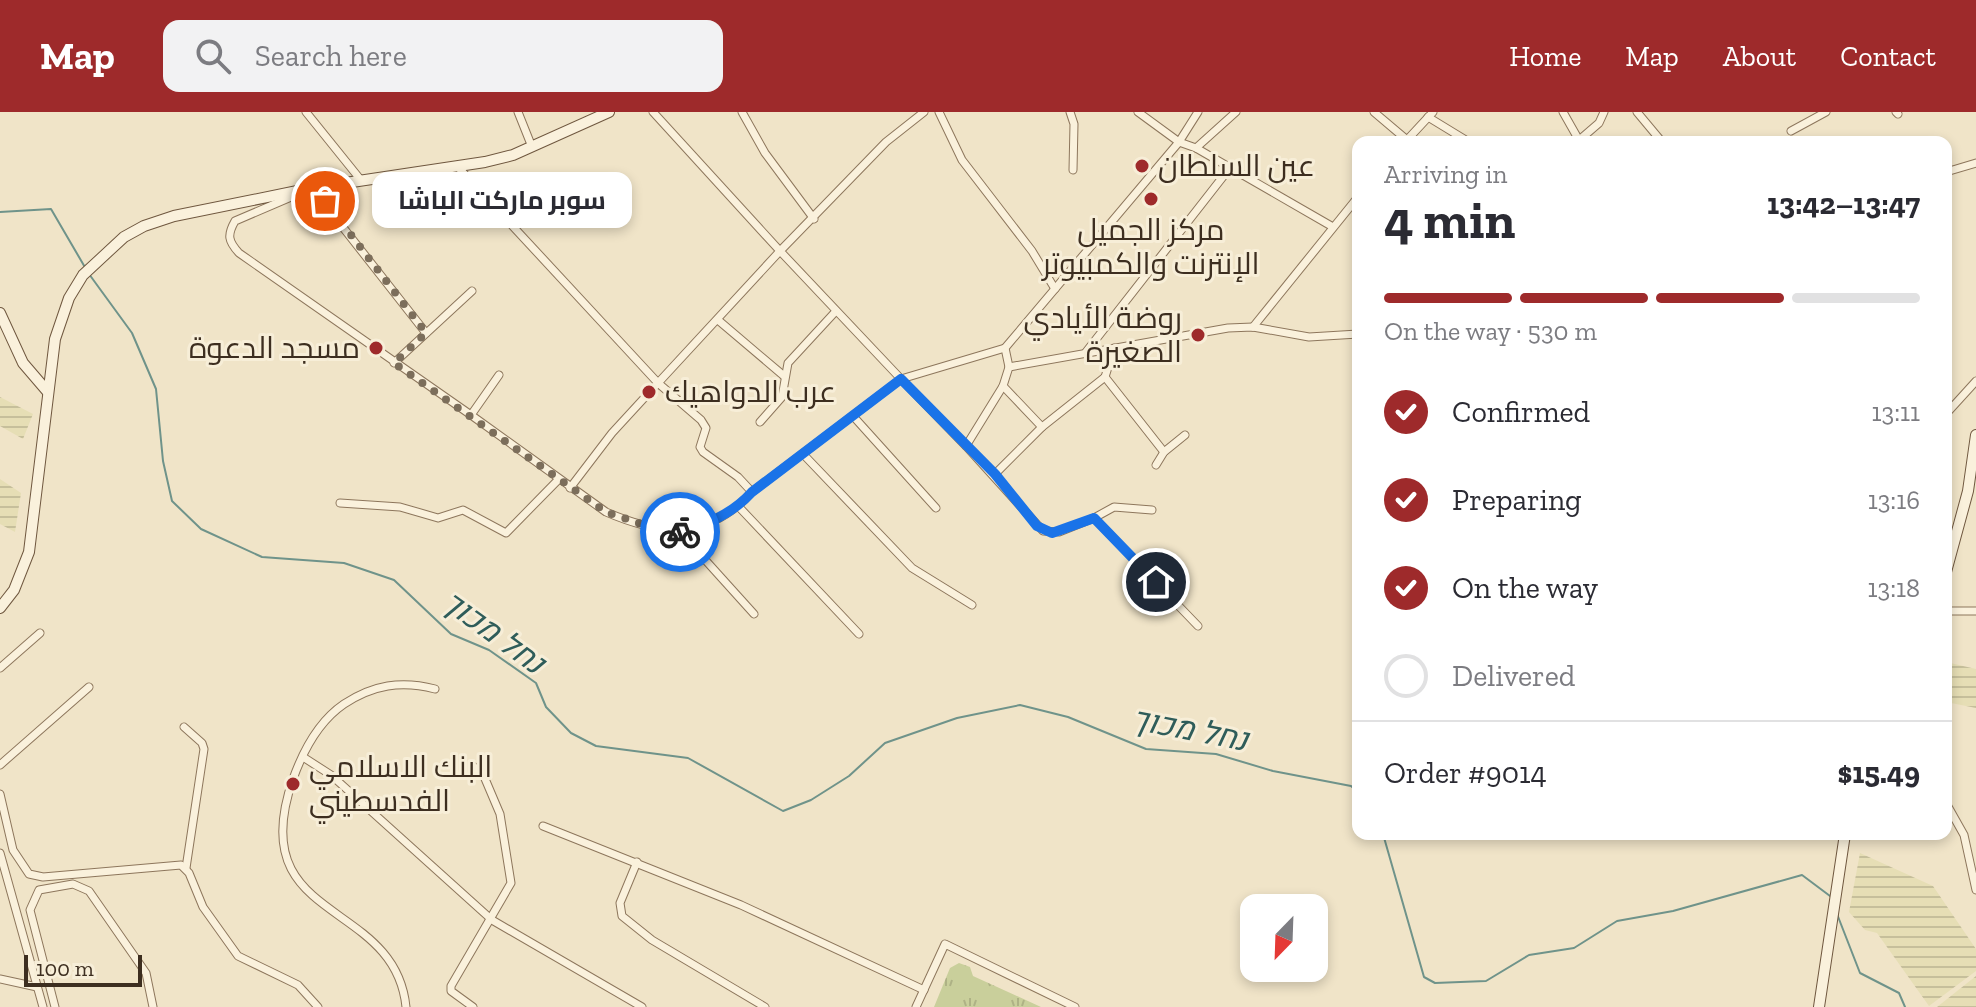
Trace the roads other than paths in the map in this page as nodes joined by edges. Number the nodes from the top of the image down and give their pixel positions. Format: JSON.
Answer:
{"nodes":[{"id":1,"x":306,"y":112,"type":"edge"},
{"id":2,"x":518,"y":112,"type":"edge"},
{"id":3,"x":609,"y":112,"type":"edge"},
{"id":4,"x":653,"y":112,"type":"edge"},
{"id":5,"x":742,"y":112,"type":"edge"},
{"id":6,"x":924,"y":112,"type":"edge"},
{"id":7,"x":939,"y":112,"type":"edge"},
{"id":8,"x":1070,"y":112,"type":"edge"},
{"id":9,"x":1138,"y":112,"type":"edge"},
{"id":10,"x":1198,"y":112,"type":"edge"},
{"id":11,"x":1236,"y":112,"type":"edge"},
{"id":12,"x":1374,"y":112,"type":"edge"},
{"id":13,"x":1563,"y":112,"type":"edge"},
{"id":14,"x":1604,"y":112,"type":"edge"},
{"id":15,"x":1637,"y":112,"type":"edge"},
{"id":16,"x":1826,"y":112,"type":"edge"},
{"id":17,"x":1430,"y":115,"type":"edge"},
{"id":18,"x":1791,"y":131,"type":"dead end"},
{"id":19,"x":1401,"y":136,"type":"edge"},
{"id":20,"x":1411,"y":136,"type":"edge"},
{"id":21,"x":1460,"y":136,"type":"edge"},
{"id":22,"x":1576,"y":136,"type":"edge"},
{"id":23,"x":1585,"y":136,"type":"edge"},
{"id":24,"x":1657,"y":136,"type":"edge"},
{"id":25,"x":1179,"y":142,"type":"junction"},
{"id":26,"x":532,"y":147,"type":"junction"},
{"id":27,"x":1196,"y":148,"type":"junction"},
{"id":28,"x":1976,"y":163,"type":"edge"},
{"id":29,"x":457,"y":166,"type":"junction"},
{"id":30,"x":1229,"y":169,"type":"junction"},
{"id":31,"x":1073,"y":170,"type":"dead end"},
{"id":32,"x":1952,"y":170,"type":"edge"},
{"id":33,"x":360,"y":179,"type":"junction"},
{"id":34,"x":312,"y":188,"type":"junction"},
{"id":35,"x":1352,"y":204,"type":"edge"},
{"id":36,"x":1349,"y":208,"type":"junction"},
{"id":37,"x":1352,"y":210,"type":"edge"},
{"id":38,"x":814,"y":219,"type":"junction"},
{"id":39,"x":1333,"y":227,"type":"junction"},
{"id":40,"x":780,"y":251,"type":"junction"},
{"id":41,"x":1055,"y":289,"type":"junction"},
{"id":42,"x":472,"y":291,"type":"dead end"},
{"id":43,"x":836,"y":311,"type":"junction"},
{"id":44,"x":0,"y":313,"type":"edge"},
{"id":45,"x":718,"y":320,"type":"junction"},
{"id":46,"x":1253,"y":327,"type":"junction"},
{"id":47,"x":426,"y":333,"type":"junction"},
{"id":48,"x":1352,"y":334,"type":"edge"},
{"id":49,"x":1005,"y":348,"type":"junction"},
{"id":50,"x":1114,"y":348,"type":"junction"},
{"id":51,"x":1086,"y":352,"type":"junction"},
{"id":52,"x":394,"y":363,"type":"junction"},
{"id":53,"x":1009,"y":367,"type":"junction"},
{"id":54,"x":51,"y":368,"type":"junction"},
{"id":55,"x":32,"y":373,"type":"junction"},
{"id":56,"x":499,"y":375,"type":"dead end"},
{"id":57,"x":784,"y":376,"type":"junction"},
{"id":58,"x":1105,"y":377,"type":"junction"},
{"id":59,"x":901,"y":379,"type":"junction"},
{"id":60,"x":1976,"y":381,"type":"edge"},
{"id":61,"x":658,"y":383,"type":"junction"},
{"id":62,"x":1003,"y":386,"type":"junction"},
{"id":63,"x":47,"y":391,"type":"junction"},
{"id":64,"x":1952,"y":407,"type":"edge"},
{"id":65,"x":471,"y":415,"type":"junction"},
{"id":66,"x":853,"y":416,"type":"junction"},
{"id":67,"x":760,"y":422,"type":"dead end"},
{"id":68,"x":1042,"y":427,"type":"junction"},
{"id":69,"x":1185,"y":435,"type":"dead end"},
{"id":70,"x":1976,"y":435,"type":"edge"},
{"id":71,"x":966,"y":446,"type":"junction"},
{"id":72,"x":1164,"y":452,"type":"junction"},
{"id":73,"x":803,"y":454,"type":"junction"},
{"id":74,"x":1156,"y":465,"type":"dead end"},
{"id":75,"x":995,"y":474,"type":"junction"},
{"id":76,"x":558,"y":480,"type":"junction"},
{"id":77,"x":570,"y":488,"type":"junction"},
{"id":78,"x":752,"y":492,"type":"junction"},
{"id":79,"x":340,"y":503,"type":"dead end"},
{"id":80,"x":739,"y":507,"type":"junction"},
{"id":81,"x":936,"y":508,"type":"dead end"},
{"id":82,"x":1152,"y":510,"type":"dead end"},
{"id":83,"x":1094,"y":518,"type":"junction"},
{"id":84,"x":680,"y":532,"type":"junction"},
{"id":85,"x":1952,"y":551,"type":"edge"},
{"id":86,"x":972,"y":605,"type":"dead end"},
{"id":87,"x":0,"y":608,"type":"edge"},
{"id":88,"x":1952,"y":611,"type":"edge"},
{"id":89,"x":1976,"y":611,"type":"edge"},
{"id":90,"x":754,"y":614,"type":"dead end"},
{"id":91,"x":1198,"y":626,"type":"dead end"},
{"id":92,"x":40,"y":633,"type":"dead end"},
{"id":93,"x":859,"y":634,"type":"dead end"},
{"id":94,"x":0,"y":668,"type":"edge"},
{"id":95,"x":89,"y":687,"type":"dead end"},
{"id":96,"x":435,"y":689,"type":"dead end"},
{"id":97,"x":184,"y":727,"type":"dead end"},
{"id":98,"x":303,"y":757,"type":"junction"},
{"id":99,"x":0,"y":765,"type":"edge"},
{"id":100,"x":473,"y":766,"type":"dead end"},
{"id":101,"x":0,"y":794,"type":"edge"},
{"id":102,"x":1952,"y":813,"type":"edge"},
{"id":103,"x":543,"y":826,"type":"dead end"},
{"id":104,"x":1844,"y":840,"type":"edge"},
{"id":105,"x":1972,"y":846,"type":"edge"},
{"id":106,"x":0,"y":853,"type":"edge"},
{"id":107,"x":637,"y":862,"type":"junction"},
{"id":108,"x":186,"y":868,"type":"junction"},
{"id":109,"x":1976,"y":890,"type":"edge"},
{"id":110,"x":492,"y":920,"type":"junction"},
{"id":111,"x":0,"y":979,"type":"edge"},
{"id":112,"x":37,"y":987,"type":"junction"},
{"id":113,"x":924,"y":990,"type":"junction"},
{"id":114,"x":749,"y":998,"type":"junction"},
{"id":115,"x":43,"y":1007,"type":"edge"},
{"id":116,"x":55,"y":1007,"type":"edge"},
{"id":117,"x":153,"y":1007,"type":"edge"},
{"id":118,"x":318,"y":1007,"type":"edge"},
{"id":119,"x":406,"y":1007,"type":"edge"},
{"id":120,"x":473,"y":1007,"type":"edge"},
{"id":121,"x":642,"y":1007,"type":"edge"},
{"id":122,"x":744,"y":1007,"type":"edge"},
{"id":123,"x":765,"y":1007,"type":"edge"},
{"id":124,"x":916,"y":1007,"type":"edge"},
{"id":125,"x":1075,"y":1007,"type":"edge"},
{"id":126,"x":1819,"y":1007,"type":"edge"}],
"edges":[{"from":1,"to":33,"type":"street"},
{"from":2,"to":26,"type":"street"},
{"from":3,"to":26,"type":"street"},
{"from":4,"to":40,"type":"street"},
{"from":5,"to":38,"type":"street"},
{"from":6,"to":38,"type":"street"},
{"from":7,"to":41,"type":"street"},
{"from":8,"to":31,"type":"street"},
{"from":9,"to":25,"type":"street"},
{"from":10,"to":25,"type":"street"},
{"from":11,"to":27,"type":"street"},
{"from":12,"to":19,"type":"street"},
{"from":13,"to":22,"type":"street"},
{"from":14,"to":23,"type":"street"},
{"from":15,"to":24,"type":"street"},
{"from":16,"to":18,"type":"street"},
{"from":17,"to":20,"type":"street"},
{"from":17,"to":21,"type":"street"},
{"from":25,"to":27,"type":"street"},
{"from":25,"to":41,"type":"street"},
{"from":26,"to":29,"type":"street"},
{"from":27,"to":30,"type":"street"},
{"from":28,"to":32,"type":"street"},
{"from":29,"to":33,"type":"street"},
{"from":29,"to":61,"type":"street"},
{"from":30,"to":39,"type":"street"},
{"from":30,"to":51,"type":"street"},
{"from":33,"to":34,"type":"street"},
{"from":34,"to":47,"type":"street"},
{"from":34,"to":52,"type":"street"},
{"from":34,"to":54,"type":"street"},
{"from":35,"to":36,"type":"street"},
{"from":36,"to":37,"type":"street"},
{"from":36,"to":39,"type":"street"},
{"from":38,"to":40,"type":"street"},
{"from":39,"to":46,"type":"street"},
{"from":40,"to":43,"type":"street"},
{"from":40,"to":45,"type":"street"},
{"from":41,"to":49,"type":"street"},
{"from":42,"to":47,"type":"street"},
{"from":43,"to":57,"type":"street"},
{"from":43,"to":59,"type":"street"},
{"from":44,"to":55,"type":"street"},
{"from":45,"to":57,"type":"street"},
{"from":45,"to":61,"type":"street"},
{"from":46,"to":48,"type":"street"},
{"from":46,"to":50,"type":"street"},
{"from":47,"to":52,"type":"street"},
{"from":49,"to":53,"type":"street"},
{"from":49,"to":59,"type":"street"},
{"from":50,"to":51,"type":"street"},
{"from":50,"to":58,"type":"street"},
{"from":51,"to":53,"type":"street"},
{"from":52,"to":65,"type":"street"},
{"from":53,"to":62,"type":"street"},
{"from":54,"to":55,"type":"street"},
{"from":54,"to":63,"type":"street"},
{"from":55,"to":63,"type":"street"},
{"from":56,"to":65,"type":"street"},
{"from":57,"to":67,"type":"street"},
{"from":58,"to":68,"type":"street"},
{"from":58,"to":72,"type":"street"},
{"from":59,"to":66,"type":"street"},
{"from":59,"to":71,"type":"street"},
{"from":60,"to":64,"type":"street"},
{"from":61,"to":77,"type":"street"},
{"from":61,"to":78,"type":"street"},
{"from":62,"to":68,"type":"street"},
{"from":62,"to":71,"type":"street"},
{"from":63,"to":87,"type":"street"},
{"from":65,"to":76,"type":"street"},
{"from":66,"to":73,"type":"street"},
{"from":66,"to":81,"type":"street"},
{"from":68,"to":75,"type":"street"},
{"from":69,"to":72,"type":"street"},
{"from":70,"to":85,"type":"street"},
{"from":71,"to":75,"type":"street"},
{"from":72,"to":74,"type":"street"},
{"from":73,"to":78,"type":"street"},
{"from":73,"to":86,"type":"street"},
{"from":75,"to":83,"type":"street"},
{"from":76,"to":77,"type":"street"},
{"from":76,"to":79,"type":"street"},
{"from":77,"to":84,"type":"street"},
{"from":78,"to":80,"type":"street"},
{"from":80,"to":84,"type":"street"},
{"from":80,"to":93,"type":"street"},
{"from":82,"to":83,"type":"street"},
{"from":83,"to":91,"type":"street"},
{"from":84,"to":90,"type":"street"},
{"from":88,"to":89,"type":"street"},
{"from":92,"to":94,"type":"street"},
{"from":95,"to":99,"type":"street"},
{"from":96,"to":98,"type":"street"},
{"from":97,"to":108,"type":"street"},
{"from":98,"to":110,"type":"street"},
{"from":98,"to":119,"type":"street"},
{"from":100,"to":110,"type":"street"},
{"from":101,"to":108,"type":"street"},
{"from":102,"to":105,"type":"street"},
{"from":103,"to":107,"type":"street"},
{"from":104,"to":126,"type":"street"},
{"from":105,"to":109,"type":"street"},
{"from":106,"to":112,"type":"street"},
{"from":107,"to":113,"type":"street"},
{"from":107,"to":114,"type":"street"},
{"from":108,"to":118,"type":"street"},
{"from":110,"to":120,"type":"street"},
{"from":110,"to":121,"type":"street"},
{"from":111,"to":112,"type":"street"},
{"from":112,"to":115,"type":"street"},
{"from":113,"to":124,"type":"street"},
{"from":113,"to":125,"type":"street"},
{"from":114,"to":122,"type":"street"},
{"from":114,"to":123,"type":"street"},
{"from":116,"to":117,"type":"street"}]}
